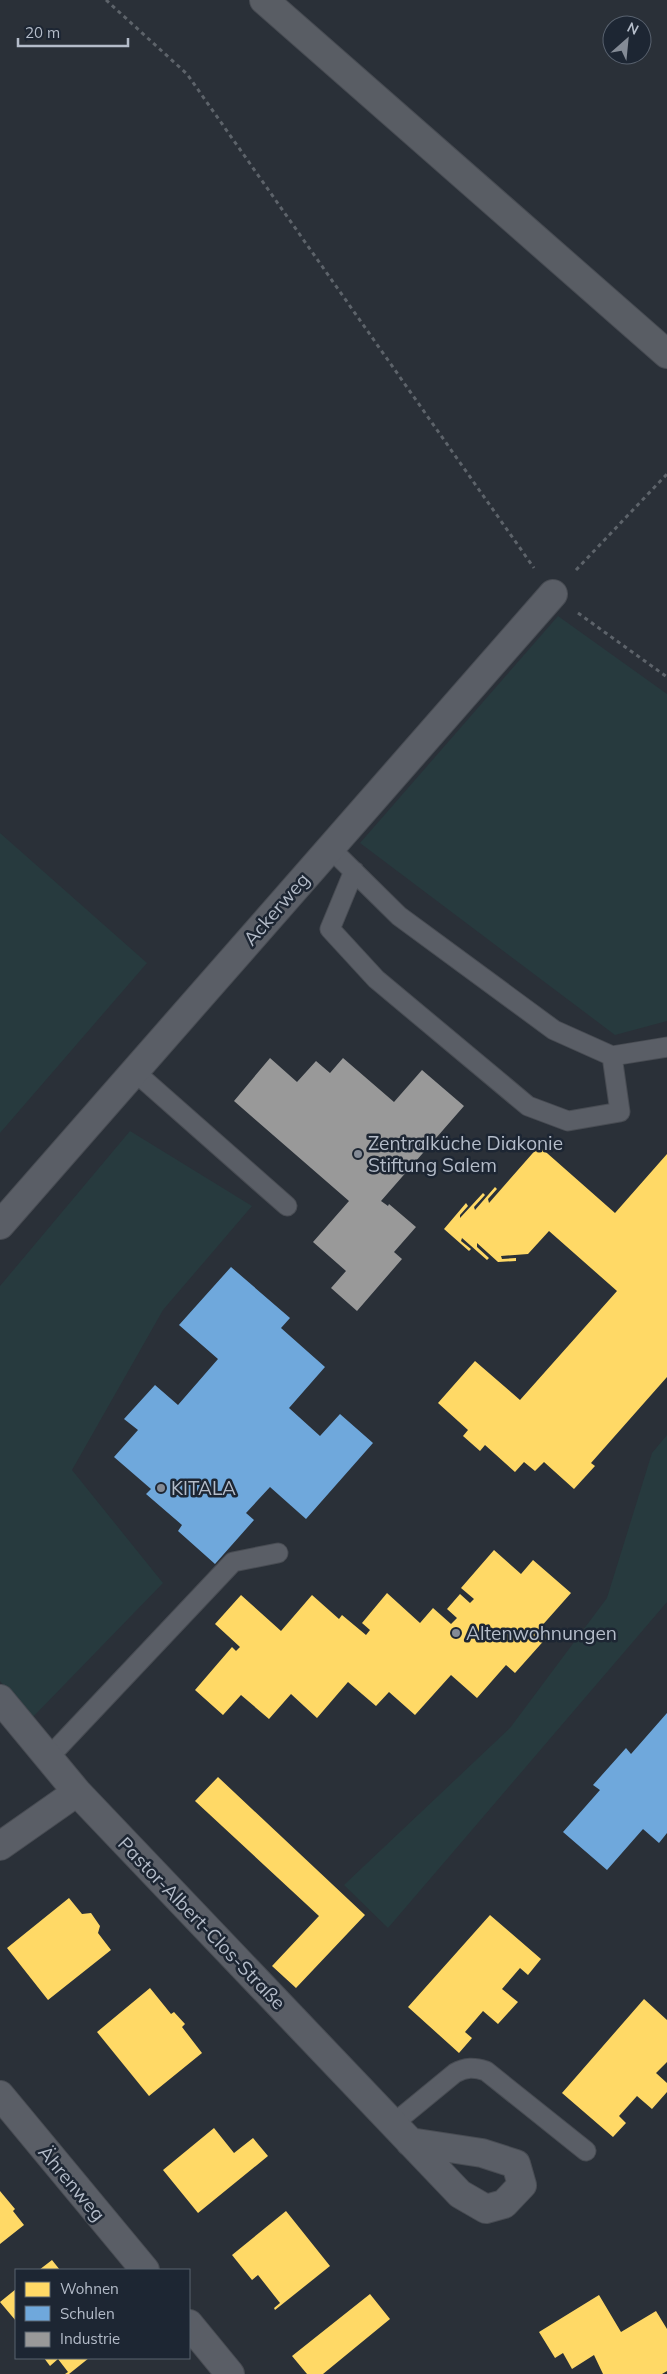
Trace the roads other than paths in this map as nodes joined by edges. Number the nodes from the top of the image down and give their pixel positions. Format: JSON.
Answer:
{"nodes":[{"id":1,"x":264,"y":0,"type":"edge"},
{"id":2,"x":667,"y":354,"type":"edge"},
{"id":3,"x":553,"y":594,"type":"road end"},
{"id":4,"x":330,"y":848,"type":"junction"},
{"id":5,"x":354,"y":871,"type":"junction"},
{"id":6,"x":667,"y":1047,"type":"edge"},
{"id":7,"x":612,"y":1056,"type":"junction"},
{"id":8,"x":134,"y":1071,"type":"junction"},
{"id":9,"x":287,"y":1206,"type":"dead end"},
{"id":10,"x":0,"y":1224,"type":"edge"},
{"id":11,"x":278,"y":1553,"type":"dead end"},
{"id":12,"x":0,"y":1699,"type":"edge"},
{"id":13,"x":50,"y":1757,"type":"junction"},
{"id":14,"x":78,"y":1792,"type":"junction"},
{"id":15,"x":0,"y":1846,"type":"edge"},
{"id":16,"x":0,"y":2095,"type":"edge"},
{"id":17,"x":402,"y":2133,"type":"joint"},
{"id":18,"x":586,"y":2151,"type":"dead end"},
{"id":19,"x":144,"y":2269,"type":"edge"},
{"id":20,"x":190,"y":2325,"type":"edge"},
{"id":21,"x":230,"y":2374,"type":"edge"}],
"edges":[{"from":1,"to":2,"type":"main road"},
{"from":3,"to":4,"type":"street","name":"Ackerweg"},
{"from":4,"to":5,"type":"lane"},
{"from":4,"to":8,"type":"street","name":"Ackerweg"},
{"from":5,"to":7,"type":"lane"},
{"from":5,"to":7,"type":"lane"},
{"from":6,"to":7,"type":"lane"},
{"from":8,"to":9,"type":"lane"},
{"from":8,"to":10,"type":"street","name":"Ackerweg"},
{"from":11,"to":13,"type":"lane"},
{"from":12,"to":13,"type":"street","name":"Pastor-Albert-Clos-Straße"},
{"from":13,"to":14,"type":"street","name":"Pastor-Albert-Clos-Straße"},
{"from":14,"to":15,"type":"street"},
{"from":14,"to":17,"type":"street","name":"Pastor-Albert-Clos-Straße"},
{"from":16,"to":19,"type":"street","name":"Ährenweg"},
{"from":17,"to":18,"type":"lane"},
{"from":20,"to":21,"type":"street"}]}
